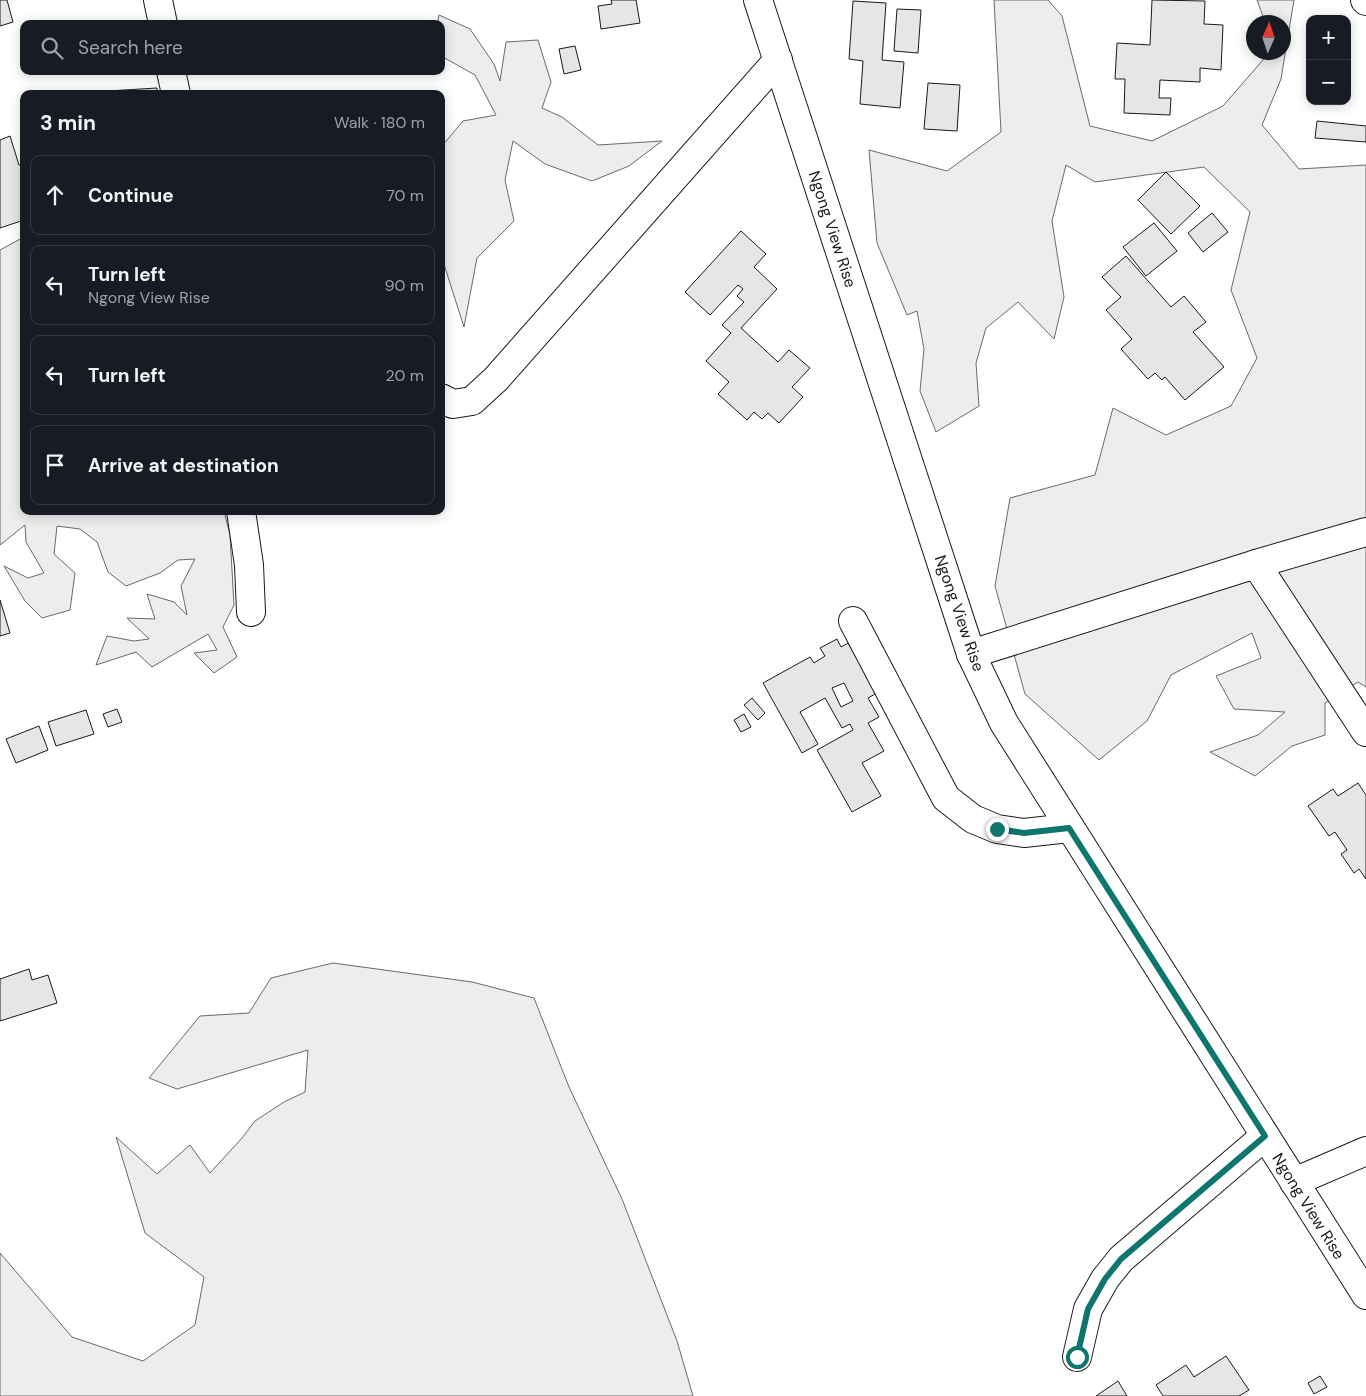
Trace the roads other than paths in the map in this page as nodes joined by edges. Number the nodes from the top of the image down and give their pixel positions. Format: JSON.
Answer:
{"nodes":[{"id":1,"x":158,"y":0,"type":"edge"},
{"id":2,"x":758,"y":0,"type":"edge"},
{"id":3,"x":162,"y":20,"type":"edge"},
{"id":4,"x":778,"y":60,"type":"junction"},
{"id":5,"x":172,"y":75,"type":"edge"},
{"id":6,"x":175,"y":90,"type":"edge"},
{"id":7,"x":445,"y":400,"type":"edge"},
{"id":8,"x":242,"y":515,"type":"edge"},
{"id":9,"x":1366,"y":532,"type":"edge"},
{"id":10,"x":1256,"y":564,"type":"junction"},
{"id":11,"x":251,"y":612,"type":"dead end"},
{"id":12,"x":853,"y":621,"type":"dead end"},
{"id":13,"x":971,"y":654,"type":"junction"},
{"id":14,"x":1366,"y":732,"type":"edge"},
{"id":15,"x":1069,"y":828,"type":"junction"},
{"id":16,"x":1265,"y":1136,"type":"junction"},
{"id":17,"x":1366,"y":1151,"type":"edge"},
{"id":18,"x":1294,"y":1182,"type":"junction"},
{"id":19,"x":1366,"y":1295,"type":"edge"},
{"id":20,"x":1077,"y":1357,"type":"dead end"}],
"edges":[{"from":1,"to":3,"type":"street"},
{"from":2,"to":4,"type":"street","name":"Ngong View Rise"},
{"from":4,"to":7,"type":"street"},
{"from":4,"to":13,"type":"street","name":"Ngong View Rise"},
{"from":5,"to":6,"type":"street"},
{"from":8,"to":11,"type":"street"},
{"from":9,"to":10,"type":"street"},
{"from":10,"to":13,"type":"street"},
{"from":10,"to":14,"type":"street"},
{"from":12,"to":15,"type":"street"},
{"from":13,"to":15,"type":"street","name":"Ngong View Rise"},
{"from":15,"to":16,"type":"street","name":"Ngong View Rise"},
{"from":16,"to":18,"type":"street","name":"Ngong View Rise"},
{"from":16,"to":20,"type":"street"},
{"from":17,"to":18,"type":"street"},
{"from":18,"to":19,"type":"street","name":"Ngong View Rise"}]}
